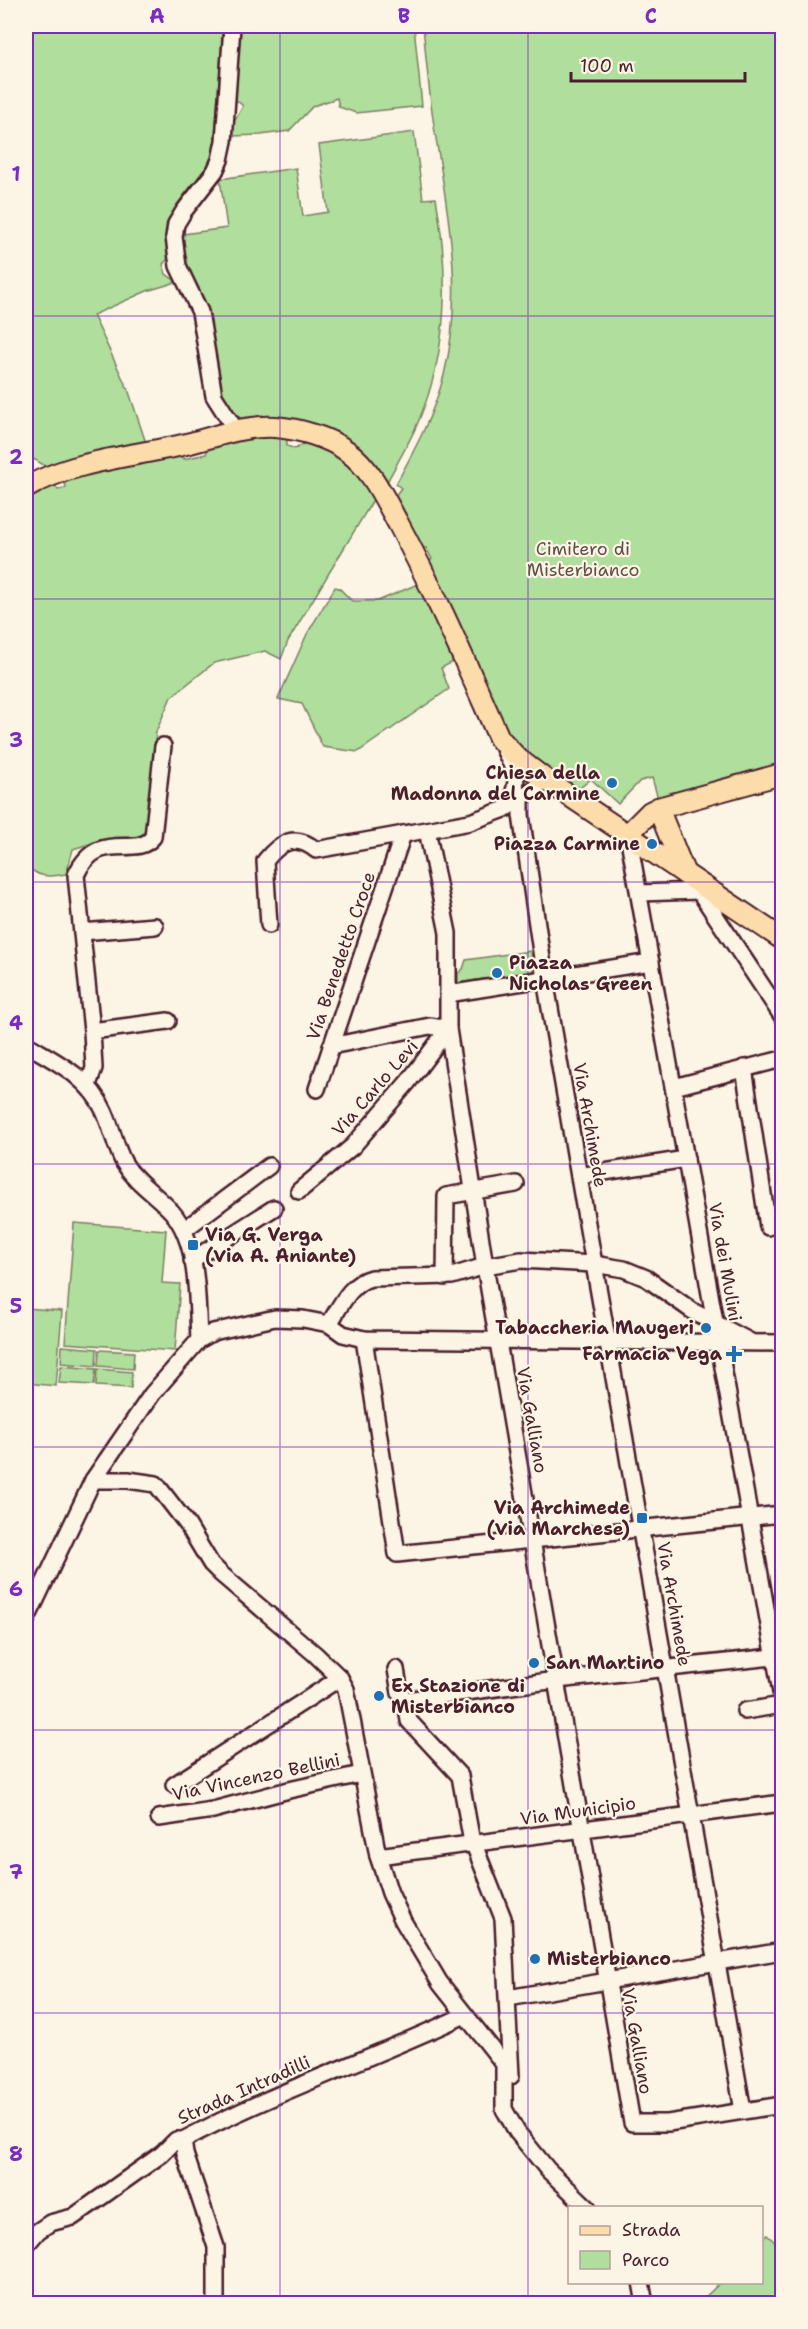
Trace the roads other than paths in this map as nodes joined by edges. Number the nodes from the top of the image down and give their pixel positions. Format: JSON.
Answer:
{"nodes":[{"id":1,"x":232,"y":26,"type":"edge"},
{"id":2,"x":235,"y":429,"type":"junction"},
{"id":3,"x":26,"y":488,"type":"edge"},
{"id":4,"x":499,"y":738,"type":"junction"},
{"id":5,"x":163,"y":746,"type":"dead end"},
{"id":6,"x":783,"y":774,"type":"edge"},
{"id":7,"x":539,"y":775,"type":"junction"},
{"id":8,"x":519,"y":793,"type":"junction"},
{"id":9,"x":660,"y":808,"type":"junction"},
{"id":10,"x":505,"y":809,"type":"junction"},
{"id":11,"x":522,"y":817,"type":"junction"},
{"id":12,"x":427,"y":830,"type":"junction"},
{"id":13,"x":624,"y":832,"type":"junction"},
{"id":14,"x":403,"y":834,"type":"junction"},
{"id":15,"x":694,"y":883,"type":"junction"},
{"id":16,"x":640,"y":898,"type":"junction"},
{"id":17,"x":269,"y":925,"type":"dead end"},
{"id":18,"x":155,"y":926,"type":"dead end"},
{"id":19,"x":82,"y":932,"type":"junction"},
{"id":20,"x":783,"y":939,"type":"edge"},
{"id":21,"x":651,"y":962,"type":"junction"},
{"id":22,"x":545,"y":979,"type":"junction"},
{"id":23,"x":448,"y":994,"type":"junction"},
{"id":24,"x":783,"y":1016,"type":"edge"},
{"id":25,"x":168,"y":1022,"type":"dead end"},
{"id":26,"x":448,"y":1029,"type":"junction"},
{"id":27,"x":92,"y":1031,"type":"junction"},
{"id":28,"x":26,"y":1044,"type":"edge"},
{"id":29,"x":331,"y":1046,"type":"junction"},
{"id":30,"x":783,"y":1059,"type":"edge"},
{"id":31,"x":744,"y":1068,"type":"junction"},
{"id":32,"x":88,"y":1085,"type":"junction"},
{"id":33,"x":674,"y":1087,"type":"junction"},
{"id":34,"x":317,"y":1089,"type":"dead end"},
{"id":35,"x":686,"y":1159,"type":"junction"},
{"id":36,"x":269,"y":1166,"type":"dead end"},
{"id":37,"x":579,"y":1176,"type":"junction"},
{"id":38,"x":516,"y":1184,"type":"dead end"},
{"id":39,"x":299,"y":1191,"type":"dead end"},
{"id":40,"x":473,"y":1191,"type":"junction"},
{"id":41,"x":274,"y":1208,"type":"dead end"},
{"id":42,"x":768,"y":1227,"type":"dead end"},
{"id":43,"x":185,"y":1229,"type":"junction"},
{"id":44,"x":192,"y":1260,"type":"junction"},
{"id":45,"x":594,"y":1264,"type":"junction"},
{"id":46,"x":485,"y":1266,"type":"junction"},
{"id":47,"x":446,"y":1277,"type":"junction"},
{"id":48,"x":197,"y":1288,"type":"junction"},
{"id":49,"x":717,"y":1323,"type":"junction"},
{"id":50,"x":329,"y":1324,"type":"junction"},
{"id":51,"x":213,"y":1332,"type":"junction"},
{"id":52,"x":364,"y":1339,"type":"junction"},
{"id":53,"x":199,"y":1340,"type":"junction"},
{"id":54,"x":499,"y":1341,"type":"junction"},
{"id":55,"x":608,"y":1342,"type":"junction"},
{"id":56,"x":720,"y":1342,"type":"junction"},
{"id":57,"x":752,"y":1342,"type":"junction"},
{"id":58,"x":783,"y":1343,"type":"edge"},
{"id":59,"x":93,"y":1480,"type":"junction"},
{"id":60,"x":783,"y":1514,"type":"edge"},
{"id":61,"x":749,"y":1517,"type":"junction"},
{"id":62,"x":640,"y":1527,"type":"junction"},
{"id":63,"x":533,"y":1539,"type":"junction"},
{"id":64,"x":26,"y":1621,"type":"edge"},
{"id":65,"x":779,"y":1656,"type":"edge"},
{"id":66,"x":396,"y":1669,"type":"dead end"},
{"id":67,"x":665,"y":1669,"type":"junction"},
{"id":68,"x":340,"y":1678,"type":"junction"},
{"id":69,"x":557,"y":1680,"type":"junction"},
{"id":70,"x":783,"y":1698,"type":"edge"},
{"id":71,"x":411,"y":1700,"type":"junction"},
{"id":72,"x":783,"y":1705,"type":"edge"},
{"id":73,"x":745,"y":1711,"type":"dead end"},
{"id":74,"x":361,"y":1774,"type":"junction"},
{"id":75,"x":174,"y":1785,"type":"dead end"},
{"id":76,"x":783,"y":1803,"type":"edge"},
{"id":77,"x":691,"y":1815,"type":"junction"},
{"id":78,"x":159,"y":1818,"type":"dead end"},
{"id":79,"x":581,"y":1830,"type":"junction"},
{"id":80,"x":474,"y":1845,"type":"junction"},
{"id":81,"x":378,"y":1856,"type":"junction"},
{"id":82,"x":783,"y":1951,"type":"edge"},
{"id":83,"x":718,"y":1963,"type":"junction"},
{"id":84,"x":607,"y":1982,"type":"junction"},
{"id":85,"x":508,"y":1998,"type":"junction"},
{"id":86,"x":465,"y":2015,"type":"junction"},
{"id":87,"x":783,"y":2105,"type":"edge"},
{"id":88,"x":743,"y":2111,"type":"junction"},
{"id":89,"x":511,"y":2121,"type":"junction"},
{"id":90,"x":183,"y":2140,"type":"junction"},
{"id":91,"x":586,"y":2206,"type":"edge"},
{"id":92,"x":26,"y":2245,"type":"edge"},
{"id":93,"x":641,"y":2284,"type":"edge"},
{"id":94,"x":216,"y":2304,"type":"edge"},
{"id":95,"x":645,"y":2304,"type":"edge"}],
"edges":[{"from":1,"to":2,"type":"street"},
{"from":2,"to":3,"type":"main road"},
{"from":2,"to":4,"type":"main road"},
{"from":4,"to":7,"type":"main road"},
{"from":4,"to":8,"type":"street","name":"Via Archimede"},
{"from":5,"to":19,"type":"street"},
{"from":6,"to":9,"type":"main road"},
{"from":7,"to":8,"type":"street"},
{"from":7,"to":13,"type":"main road"},
{"from":8,"to":10,"type":"street"},
{"from":8,"to":11,"type":"street","name":"Via Archimede"},
{"from":9,"to":13,"type":"main road"},
{"from":9,"to":15,"type":"main road"},
{"from":10,"to":11,"type":"street"},
{"from":10,"to":12,"type":"street"},
{"from":11,"to":22,"type":"street","name":"Via Archimede"},
{"from":12,"to":14,"type":"street"},
{"from":12,"to":23,"type":"street","name":"Via Galliano"},
{"from":13,"to":15,"type":"main road"},
{"from":13,"to":16,"type":"street","name":"Via dei Mulini"},
{"from":14,"to":17,"type":"street"},
{"from":14,"to":29,"type":"street","name":"Via Benedetto Croce"},
{"from":15,"to":16,"type":"street"},
{"from":15,"to":20,"type":"main road"},
{"from":15,"to":24,"type":"street"},
{"from":16,"to":21,"type":"street","name":"Via dei Mulini"},
{"from":18,"to":19,"type":"street"},
{"from":19,"to":27,"type":"street"},
{"from":21,"to":22,"type":"street"},
{"from":21,"to":33,"type":"street","name":"Via dei Mulini"},
{"from":22,"to":23,"type":"street"},
{"from":22,"to":37,"type":"street","name":"Via Archimede"},
{"from":23,"to":26,"type":"street","name":"Via Galliano"},
{"from":25,"to":27,"type":"street"},
{"from":26,"to":29,"type":"street"},
{"from":26,"to":39,"type":"street","name":"Via Carlo Levi"},
{"from":26,"to":40,"type":"street","name":"Via Galliano"},
{"from":27,"to":32,"type":"street"},
{"from":28,"to":32,"type":"street"},
{"from":29,"to":34,"type":"street","name":"Via Benedetto Croce"},
{"from":30,"to":31,"type":"street"},
{"from":31,"to":33,"type":"street"},
{"from":31,"to":42,"type":"street"},
{"from":32,"to":43,"type":"street"},
{"from":33,"to":35,"type":"street","name":"Via dei Mulini"},
{"from":35,"to":37,"type":"street"},
{"from":35,"to":49,"type":"street","name":"Via dei Mulini"},
{"from":36,"to":43,"type":"street"},
{"from":37,"to":45,"type":"street","name":"Via Archimede"},
{"from":38,"to":40,"type":"street"},
{"from":40,"to":46,"type":"street","name":"Via Galliano"},
{"from":40,"to":47,"type":"street"},
{"from":41,"to":44,"type":"street"},
{"from":43,"to":44,"type":"street"},
{"from":44,"to":48,"type":"street"},
{"from":45,"to":46,"type":"street"},
{"from":45,"to":49,"type":"street"},
{"from":45,"to":55,"type":"street","name":"Via Archimede"},
{"from":46,"to":47,"type":"street"},
{"from":46,"to":54,"type":"street","name":"Via Galliano"},
{"from":47,"to":50,"type":"street"},
{"from":48,"to":51,"type":"street"},
{"from":48,"to":53,"type":"street"},
{"from":49,"to":56,"type":"street","name":"Via dei Mulini"},
{"from":49,"to":57,"type":"street"},
{"from":50,"to":51,"type":"street"},
{"from":50,"to":52,"type":"street"},
{"from":51,"to":53,"type":"street"},
{"from":52,"to":54,"type":"street"},
{"from":52,"to":63,"type":"street"},
{"from":53,"to":59,"type":"street"},
{"from":54,"to":55,"type":"street"},
{"from":54,"to":63,"type":"street","name":"Via Galliano"},
{"from":55,"to":56,"type":"street"},
{"from":55,"to":62,"type":"street","name":"Via Archimede"},
{"from":56,"to":57,"type":"street"},
{"from":56,"to":61,"type":"street","name":"Via dei Mulini"},
{"from":57,"to":58,"type":"street"},
{"from":59,"to":64,"type":"street"},
{"from":59,"to":68,"type":"street"},
{"from":60,"to":61,"type":"street"},
{"from":61,"to":62,"type":"street"},
{"from":61,"to":65,"type":"street","name":"Via dei Mulini"},
{"from":62,"to":63,"type":"street"},
{"from":62,"to":67,"type":"street","name":"Via Archimede"},
{"from":63,"to":69,"type":"street","name":"Via Galliano"},
{"from":65,"to":67,"type":"street"},
{"from":65,"to":70,"type":"street","name":"Via dei Mulini"},
{"from":66,"to":71,"type":"street"},
{"from":67,"to":69,"type":"street"},
{"from":67,"to":77,"type":"street","name":"Via Archimede"},
{"from":68,"to":74,"type":"street"},
{"from":68,"to":75,"type":"street"},
{"from":69,"to":71,"type":"street"},
{"from":69,"to":79,"type":"street","name":"Via Galliano"},
{"from":71,"to":80,"type":"street"},
{"from":72,"to":73,"type":"street"},
{"from":74,"to":78,"type":"street","name":"Via Vincenzo Bellini"},
{"from":74,"to":81,"type":"street"},
{"from":76,"to":77,"type":"street","name":"Via Municipio"},
{"from":77,"to":79,"type":"street","name":"Via Municipio"},
{"from":77,"to":83,"type":"street","name":"Via Archimede"},
{"from":79,"to":80,"type":"street","name":"Via Municipio"},
{"from":79,"to":84,"type":"street","name":"Via Galliano"},
{"from":80,"to":81,"type":"street","name":"Via Municipio"},
{"from":80,"to":85,"type":"street"},
{"from":81,"to":86,"type":"street"},
{"from":82,"to":83,"type":"street"},
{"from":83,"to":84,"type":"street"},
{"from":83,"to":88,"type":"street","name":"Via Archimede"},
{"from":84,"to":85,"type":"street"},
{"from":84,"to":88,"type":"street","name":"Via Galliano"},
{"from":85,"to":89,"type":"street"},
{"from":86,"to":89,"type":"street"},
{"from":86,"to":90,"type":"street","name":"Strada Intradilli"},
{"from":87,"to":88,"type":"street"},
{"from":89,"to":91,"type":"street"},
{"from":90,"to":92,"type":"street","name":"Strada Intradilli"},
{"from":90,"to":94,"type":"street"},
{"from":93,"to":95,"type":"street"}]}
